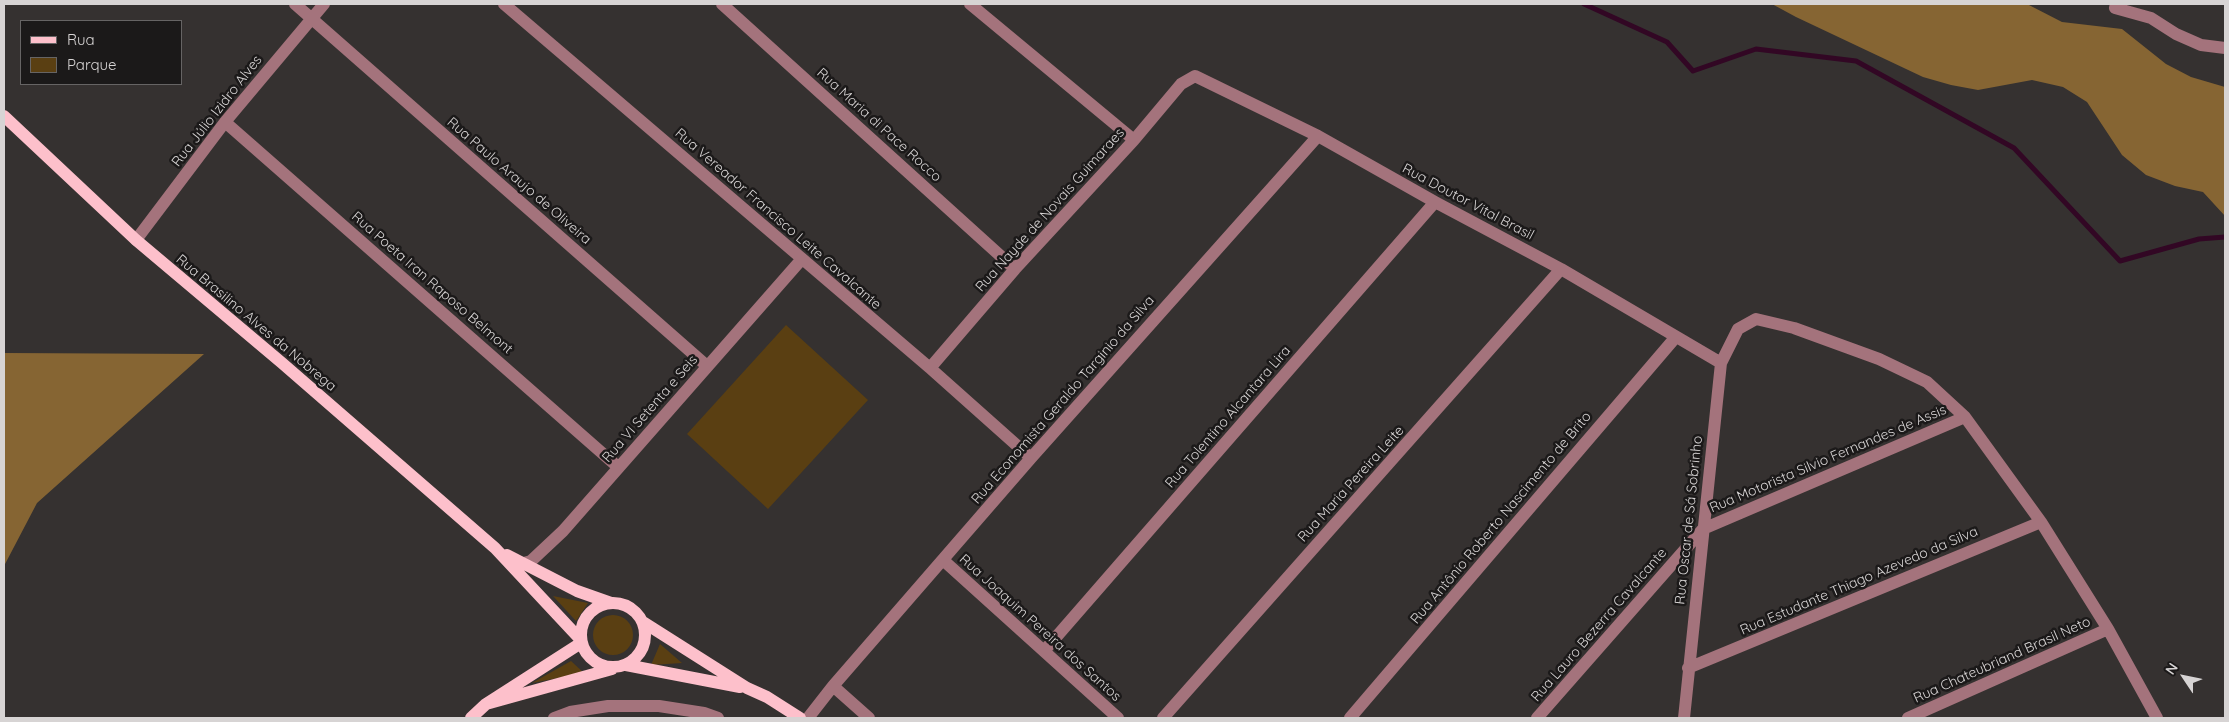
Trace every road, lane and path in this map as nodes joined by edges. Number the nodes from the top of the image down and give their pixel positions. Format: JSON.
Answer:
{"nodes":[{"id":1,"x":295,"y":4,"type":"edge"},
{"id":2,"x":324,"y":4,"type":"edge"},
{"id":3,"x":504,"y":4,"type":"edge"},
{"id":4,"x":722,"y":4,"type":"edge"},
{"id":5,"x":970,"y":4,"type":"edge"},
{"id":6,"x":2116,"y":6,"type":"edge"},
{"id":7,"x":312,"y":18,"type":"junction"},
{"id":8,"x":2225,"y":48,"type":"edge"},
{"id":9,"x":1195,"y":76,"type":"joint"},
{"id":10,"x":4,"y":116,"type":"edge"},
{"id":11,"x":225,"y":122,"type":"junction"},
{"id":12,"x":1318,"y":136,"type":"junction"},
{"id":13,"x":1134,"y":140,"type":"junction"},
{"id":14,"x":1435,"y":202,"type":"junction"},
{"id":15,"x":136,"y":240,"type":"junction"},
{"id":16,"x":801,"y":260,"type":"junction"},
{"id":17,"x":1015,"y":269,"type":"junction"},
{"id":18,"x":1561,"y":269,"type":"junction"},
{"id":19,"x":1675,"y":338,"type":"junction"},
{"id":20,"x":1721,"y":363,"type":"junction"},
{"id":21,"x":707,"y":366,"type":"junction"},
{"id":22,"x":930,"y":368,"type":"junction"},
{"id":23,"x":1965,"y":416,"type":"junction"},
{"id":24,"x":1031,"y":458,"type":"junction"},
{"id":25,"x":618,"y":467,"type":"junction"},
{"id":26,"x":2041,"y":522,"type":"junction"},
{"id":27,"x":1703,"y":529,"type":"junction"},
{"id":28,"x":943,"y":560,"type":"junction"},
{"id":29,"x":518,"y":565,"type":"junction"},
{"id":30,"x":611,"y":603,"type":"junction"},
{"id":31,"x":643,"y":622,"type":"junction"},
{"id":32,"x":2108,"y":629,"type":"junction"},
{"id":33,"x":581,"y":641,"type":"junction"},
{"id":34,"x":1044,"y":651,"type":"junction"},
{"id":35,"x":621,"y":667,"type":"junction"},
{"id":36,"x":1688,"y":668,"type":"junction"},
{"id":37,"x":833,"y":686,"type":"junction"},
{"id":38,"x":748,"y":688,"type":"junction"},
{"id":39,"x":486,"y":704,"type":"junction"},
{"id":40,"x":471,"y":718,"type":"edge"},
{"id":41,"x":554,"y":718,"type":"edge"},
{"id":42,"x":718,"y":718,"type":"edge"},
{"id":43,"x":800,"y":718,"type":"edge"},
{"id":44,"x":808,"y":718,"type":"edge"},
{"id":45,"x":869,"y":718,"type":"edge"},
{"id":46,"x":1118,"y":718,"type":"edge"},
{"id":47,"x":1163,"y":718,"type":"edge"},
{"id":48,"x":1350,"y":718,"type":"edge"},
{"id":49,"x":1537,"y":718,"type":"edge"},
{"id":50,"x":1684,"y":718,"type":"edge"},
{"id":51,"x":1908,"y":718,"type":"edge"},
{"id":52,"x":2157,"y":718,"type":"edge"}],
"edges":[{"from":1,"to":7,"type":"street","name":"Rua Paulo Araujo de Oliveira"},
{"from":2,"to":7,"type":"street","name":"Rua Júlio Izidro Alves"},
{"from":3,"to":16,"type":"street","name":"Rua Vereador Francisco Leite Cavalcante"},
{"from":4,"to":17,"type":"street","name":"Rua Maria di Pace Rocco"},
{"from":5,"to":13,"type":"street"},
{"from":6,"to":8,"type":"street"},
{"from":7,"to":11,"type":"street","name":"Rua Júlio Izidro Alves"},
{"from":7,"to":21,"type":"street","name":"Rua Paulo Araujo de Oliveira"},
{"from":9,"to":12,"type":"street","name":"Rua Doutor Vital Brasil"},
{"from":9,"to":13,"type":"street","name":"Rua Nayde de Novais Guimaraes"},
{"from":10,"to":15,"type":"main road","name":"Rua Brasilino Alves da Nobrega"},
{"from":11,"to":15,"type":"street","name":"Rua Júlio Izidro Alves"},
{"from":11,"to":25,"type":"street","name":"Rua Poeta Iran Raposo Belmont"},
{"from":12,"to":14,"type":"street","name":"Rua Doutor Vital Brasil"},
{"from":12,"to":24,"type":"street","name":"Rua Economista Geraldo Targinio da Silva"},
{"from":13,"to":17,"type":"street","name":"Rua Nayde de Novais Guimaraes"},
{"from":14,"to":18,"type":"street","name":"Rua Doutor Vital Brasil"},
{"from":14,"to":34,"type":"street","name":"Rua Tolentino Alcantara Lira"},
{"from":15,"to":29,"type":"main road","name":"Rua Brasilino Alves da Nobrega"},
{"from":16,"to":21,"type":"street","name":"Rua VI Setenta e Seis"},
{"from":16,"to":22,"type":"street","name":"Rua Vereador Francisco Leite Cavalcante"},
{"from":17,"to":22,"type":"street","name":"Rua Nayde de Novais Guimaraes"},
{"from":18,"to":19,"type":"street","name":"Rua Doutor Vital Brasil"},
{"from":18,"to":47,"type":"street","name":"Rua Maria Pereira Leite"},
{"from":19,"to":20,"type":"street","name":"Rua Doutor Vital Brasil"},
{"from":19,"to":48,"type":"street","name":"Rua Antônio Roberto Nascimento de Brito"},
{"from":20,"to":23,"type":"street","name":"Rua Oscar de Sá Sobrinho"},
{"from":20,"to":27,"type":"street","name":"Rua Oscar de Sá Sobrinho"},
{"from":21,"to":25,"type":"street","name":"Rua VI Setenta e Seis"},
{"from":22,"to":24,"type":"street","name":"Rua Vereador Francisco Leite Cavalcante"},
{"from":23,"to":26,"type":"street"},
{"from":23,"to":27,"type":"street","name":"Rua Motorista Silvio Fernandes de Assis"},
{"from":24,"to":28,"type":"street","name":"Rua Economista Geraldo Targinio da Silva"},
{"from":25,"to":29,"type":"street","name":"Rua VI Setenta e Seis"},
{"from":26,"to":32,"type":"street"},
{"from":26,"to":36,"type":"street","name":"Rua Estudante Thiago Azevedo da Silva"},
{"from":27,"to":36,"type":"street","name":"Rua Oscar de Sá Sobrinho"},
{"from":27,"to":49,"type":"street","name":"Rua Lauro Bezerra Cavalcante"},
{"from":28,"to":34,"type":"street","name":"Rua Joaquim Pereira dos Santos"},
{"from":28,"to":37,"type":"street","name":"Rua Economista Geraldo Targinio da Silva"},
{"from":29,"to":30,"type":"main road","name":"Rua Brasilino Alves da Nobrega"},
{"from":29,"to":33,"type":"main road","name":"Rua Brasilino Alves da Nobrega"},
{"from":30,"to":31,"type":"main road"},
{"from":30,"to":33,"type":"main road"},
{"from":31,"to":35,"type":"main road"},
{"from":31,"to":38,"type":"main road"},
{"from":32,"to":51,"type":"street","name":"Rua Chateubriand Brasil Neto"},
{"from":32,"to":52,"type":"street"},
{"from":33,"to":35,"type":"main road"},
{"from":33,"to":39,"type":"main road"},
{"from":34,"to":46,"type":"street","name":"Rua Joaquim Pereira dos Santos"},
{"from":35,"to":38,"type":"main road"},
{"from":35,"to":39,"type":"main road"},
{"from":36,"to":50,"type":"street","name":"Rua Oscar de Sá Sobrinho"},
{"from":37,"to":44,"type":"street","name":"Rua Economista Geraldo Targinio da Silva"},
{"from":37,"to":45,"type":"street"},
{"from":38,"to":43,"type":"main road"},
{"from":39,"to":40,"type":"main road"},
{"from":41,"to":42,"type":"street"}]}
